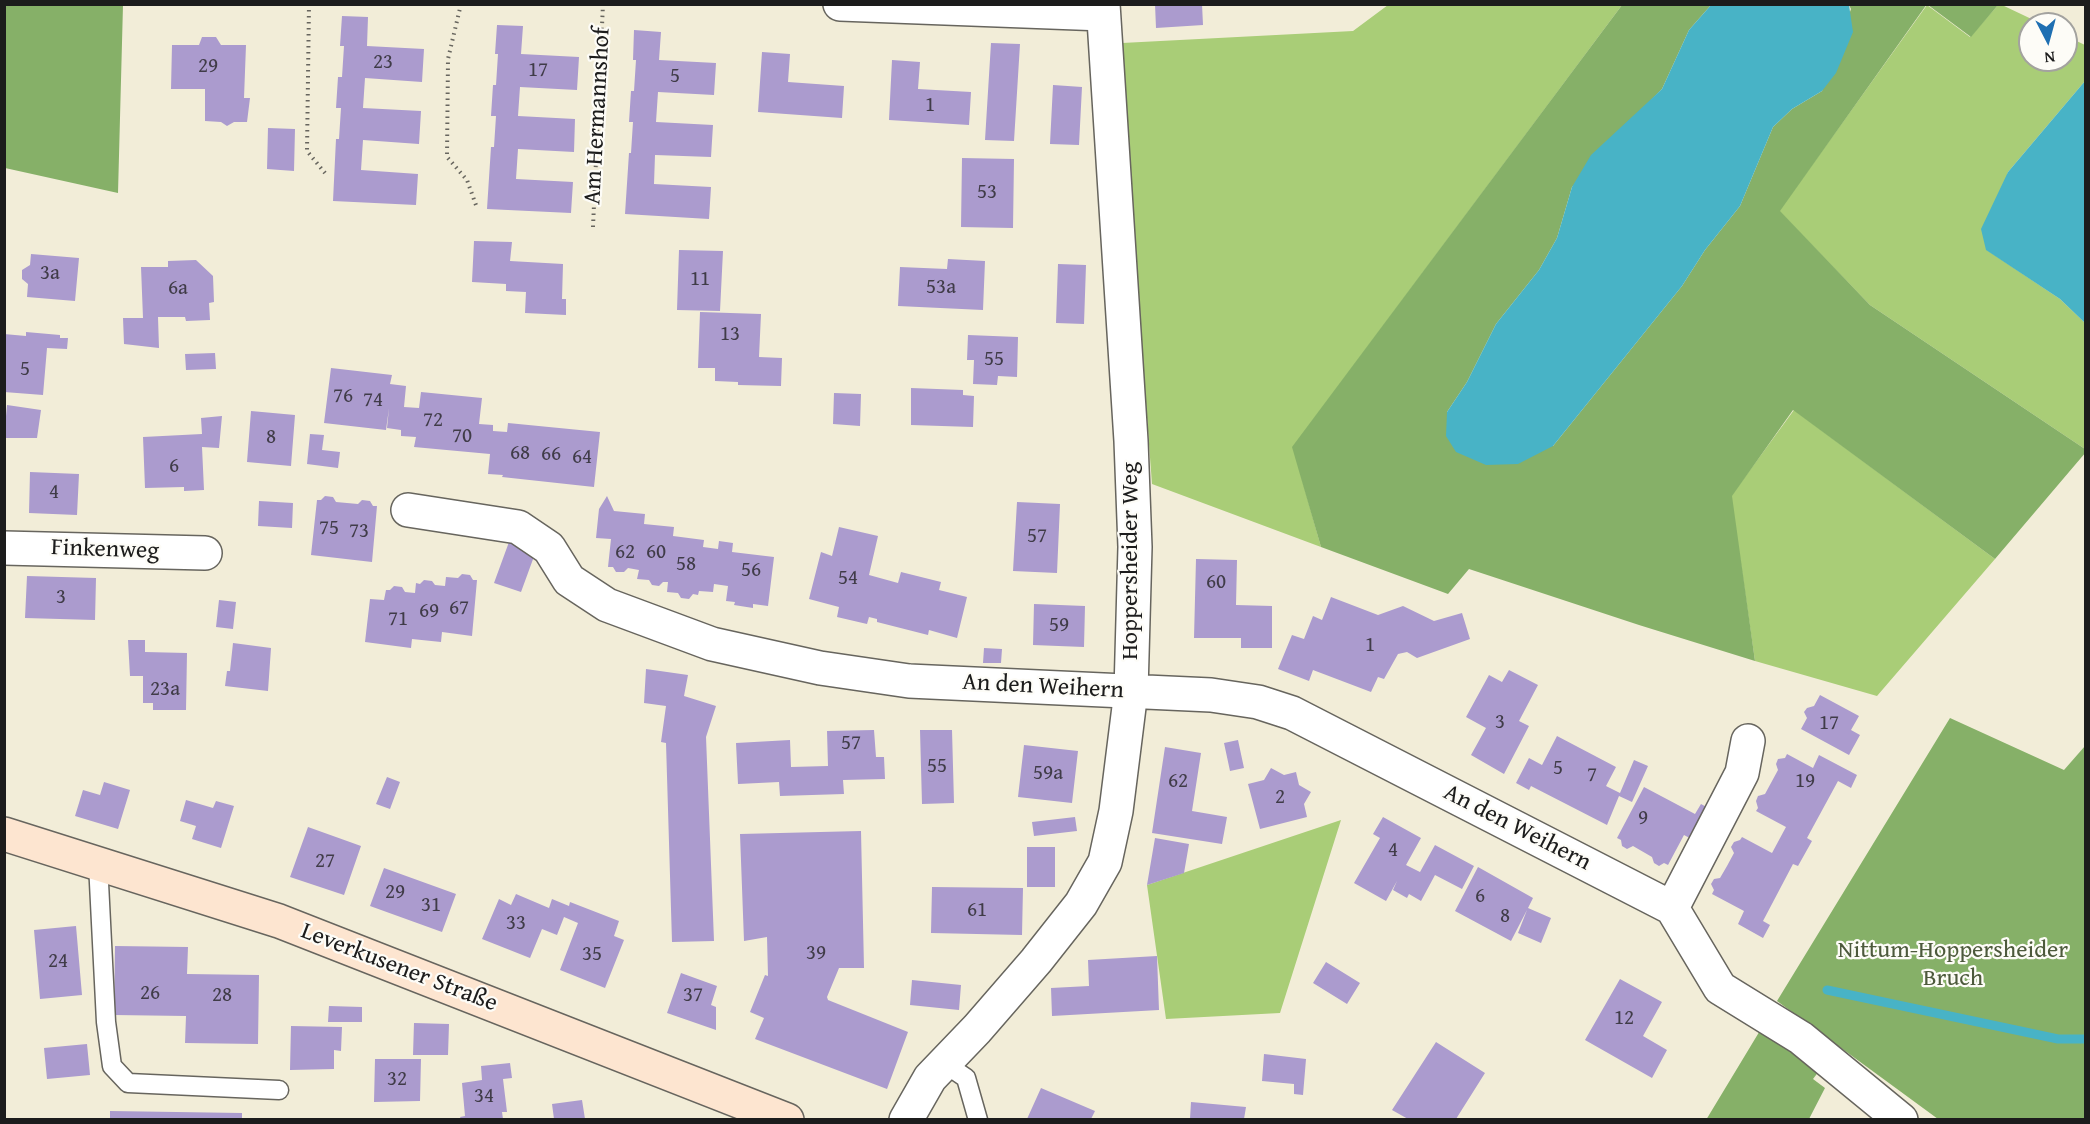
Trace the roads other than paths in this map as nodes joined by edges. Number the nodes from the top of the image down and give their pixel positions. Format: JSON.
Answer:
{"nodes":[{"id":1,"x":840,"y":4,"type":"edge"},
{"id":2,"x":1103,"y":9,"type":"edge"},
{"id":3,"x":408,"y":510,"type":"dead end"},
{"id":4,"x":4,"y":548,"type":"edge"},
{"id":5,"x":205,"y":553,"type":"dead end"},
{"id":6,"x":1131,"y":691,"type":"junction"},
{"id":7,"x":1748,"y":741,"type":"dead end"},
{"id":8,"x":4,"y":834,"type":"edge"},
{"id":9,"x":98,"y":863,"type":"junction"},
{"id":10,"x":1672,"y":908,"type":"junction"},
{"id":11,"x":944,"y":1063,"type":"junction"},
{"id":12,"x":279,"y":1090,"type":"dead end"},
{"id":13,"x":756,"y":1114,"type":"edge"},
{"id":14,"x":787,"y":1119,"type":"edge"},
{"id":15,"x":906,"y":1119,"type":"edge"},
{"id":16,"x":978,"y":1119,"type":"edge"},
{"id":17,"x":1901,"y":1119,"type":"edge"}],
"edges":[{"from":1,"to":2,"type":"street"},
{"from":2,"to":6,"type":"street","name":"Hoppersheider Weg"},
{"from":3,"to":6,"type":"street","name":"An den Weihern"},
{"from":4,"to":5,"type":"street","name":"Finkenweg"},
{"from":6,"to":10,"type":"street","name":"An den Weihern"},
{"from":6,"to":11,"type":"street","name":"Hoppersheider Weg"},
{"from":7,"to":10,"type":"street"},
{"from":8,"to":9,"type":"main road","name":"Leverkusener Straße"},
{"from":9,"to":12,"type":"lane"},
{"from":9,"to":13,"type":"main road","name":"Leverkusener Straße"},
{"from":10,"to":17,"type":"street"},
{"from":11,"to":15,"type":"street","name":"Hoppersheider Weg"},
{"from":11,"to":16,"type":"lane"},
{"from":13,"to":14,"type":"main road","name":"Leverkusener Straße"}]}
